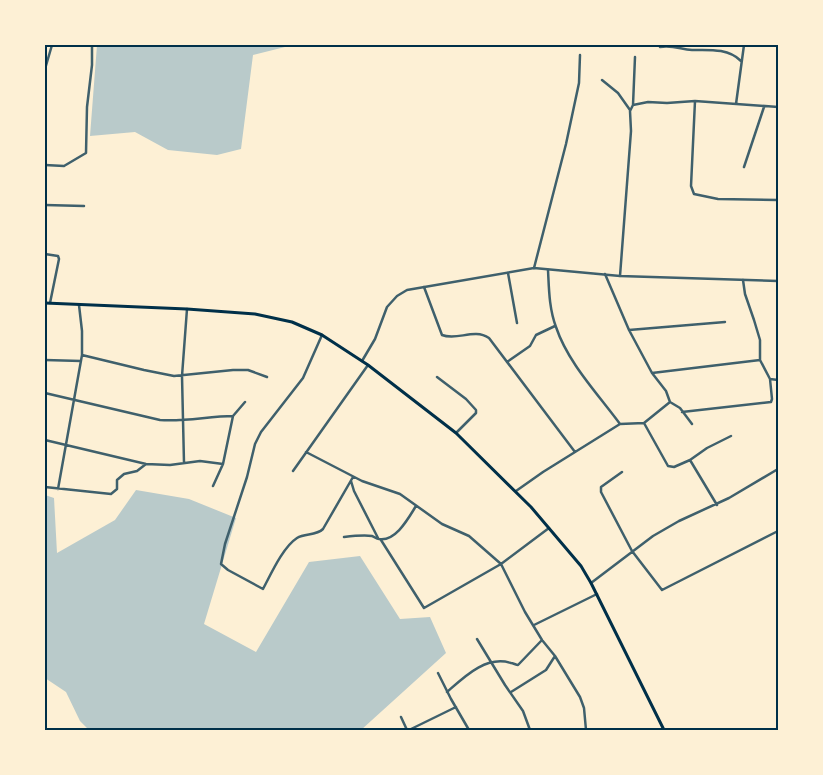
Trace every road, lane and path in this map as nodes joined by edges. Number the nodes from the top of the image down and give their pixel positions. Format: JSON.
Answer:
{"nodes":[{"id":1,"x":52,"y":45,"type":"edge"},
{"id":2,"x":92,"y":45,"type":"edge"},
{"id":3,"x":691,"y":45,"type":"edge"},
{"id":4,"x":744,"y":45,"type":"edge"},
{"id":5,"x":660,"y":47,"type":"dead end"},
{"id":6,"x":691,"y":50,"type":"junction"},
{"id":7,"x":580,"y":55,"type":"dead end"},
{"id":8,"x":634,"y":57,"type":"dead end"},
{"id":9,"x":741,"y":61,"type":"junction"},
{"id":10,"x":45,"y":69,"type":"edge"},
{"id":11,"x":602,"y":80,"type":"dead end"},
{"id":12,"x":695,"y":101,"type":"junction"},
{"id":13,"x":736,"y":104,"type":"junction"},
{"id":14,"x":633,"y":105,"type":"junction"},
{"id":15,"x":764,"y":107,"type":"junction"},
{"id":16,"x":778,"y":107,"type":"edge"},
{"id":17,"x":630,"y":111,"type":"junction"},
{"id":18,"x":45,"y":165,"type":"edge"},
{"id":19,"x":744,"y":167,"type":"dead end"},
{"id":20,"x":778,"y":200,"type":"edge"},
{"id":21,"x":45,"y":205,"type":"edge"},
{"id":22,"x":84,"y":206,"type":"dead end"},
{"id":23,"x":45,"y":254,"type":"edge"},
{"id":24,"x":534,"y":268,"type":"junction"},
{"id":25,"x":548,"y":270,"type":"junction"},
{"id":26,"x":508,"y":273,"type":"junction"},
{"id":27,"x":605,"y":274,"type":"junction"},
{"id":28,"x":620,"y":276,"type":"junction"},
{"id":29,"x":743,"y":280,"type":"junction"},
{"id":30,"x":778,"y":281,"type":"edge"},
{"id":31,"x":424,"y":288,"type":"junction"},
{"id":32,"x":45,"y":303,"type":"edge"},
{"id":33,"x":50,"y":303,"type":"junction"},
{"id":34,"x":79,"y":303,"type":"junction"},
{"id":35,"x":187,"y":309,"type":"junction"},
{"id":36,"x":517,"y":322,"type":"dead end"},
{"id":37,"x":725,"y":322,"type":"dead end"},
{"id":38,"x":555,"y":326,"type":"junction"},
{"id":39,"x":629,"y":330,"type":"junction"},
{"id":40,"x":322,"y":335,"type":"junction"},
{"id":41,"x":82,"y":355,"type":"junction"},
{"id":42,"x":45,"y":360,"type":"edge"},
{"id":43,"x":760,"y":360,"type":"junction"},
{"id":44,"x":81,"y":361,"type":"junction"},
{"id":45,"x":362,"y":361,"type":"junction"},
{"id":46,"x":507,"y":362,"type":"junction"},
{"id":47,"x":368,"y":365,"type":"junction"},
{"id":48,"x":652,"y":373,"type":"junction"},
{"id":49,"x":182,"y":376,"type":"junction"},
{"id":50,"x":266,"y":377,"type":"dead end"},
{"id":51,"x":437,"y":377,"type":"dead end"},
{"id":52,"x":770,"y":379,"type":"junction"},
{"id":53,"x":778,"y":380,"type":"edge"},
{"id":54,"x":45,"y":393,"type":"edge"},
{"id":55,"x":73,"y":399,"type":"junction"},
{"id":56,"x":245,"y":402,"type":"dead end"},
{"id":57,"x":670,"y":402,"type":"junction"},
{"id":58,"x":682,"y":412,"type":"junction"},
{"id":59,"x":233,"y":416,"type":"junction"},
{"id":60,"x":183,"y":420,"type":"junction"},
{"id":61,"x":644,"y":423,"type":"junction"},
{"id":62,"x":620,"y":424,"type":"junction"},
{"id":63,"x":692,"y":424,"type":"dead end"},
{"id":64,"x":456,"y":432,"type":"junction"},
{"id":65,"x":731,"y":436,"type":"dead end"},
{"id":66,"x":45,"y":440,"type":"edge"},
{"id":67,"x":66,"y":444,"type":"junction"},
{"id":68,"x":306,"y":452,"type":"junction"},
{"id":69,"x":574,"y":452,"type":"junction"},
{"id":70,"x":690,"y":460,"type":"junction"},
{"id":71,"x":184,"y":463,"type":"junction"},
{"id":72,"x":146,"y":464,"type":"junction"},
{"id":73,"x":223,"y":464,"type":"junction"},
{"id":74,"x":778,"y":470,"type":"edge"},
{"id":75,"x":292,"y":471,"type":"dead end"},
{"id":76,"x":622,"y":472,"type":"dead end"},
{"id":77,"x":353,"y":477,"type":"junction"},
{"id":78,"x":351,"y":481,"type":"junction"},
{"id":79,"x":45,"y":486,"type":"edge"},
{"id":80,"x":213,"y":486,"type":"dead end"},
{"id":81,"x":58,"y":489,"type":"junction"},
{"id":82,"x":516,"y":491,"type":"junction"},
{"id":83,"x":717,"y":505,"type":"junction"},
{"id":84,"x":416,"y":506,"type":"junction"},
{"id":85,"x":549,"y":528,"type":"junction"},
{"id":86,"x":778,"y":531,"type":"edge"},
{"id":87,"x":344,"y":537,"type":"dead end"},
{"id":88,"x":380,"y":539,"type":"junction"},
{"id":89,"x":632,"y":551,"type":"junction"},
{"id":90,"x":501,"y":564,"type":"junction"},
{"id":91,"x":591,"y":583,"type":"junction"},
{"id":92,"x":597,"y":594,"type":"junction"},
{"id":93,"x":534,"y":625,"type":"junction"},
{"id":94,"x":477,"y":639,"type":"dead end"},
{"id":95,"x":542,"y":640,"type":"junction"},
{"id":96,"x":555,"y":656,"type":"junction"},
{"id":97,"x":491,"y":663,"type":"junction"},
{"id":98,"x":438,"y":673,"type":"dead end"},
{"id":99,"x":448,"y":692,"type":"junction"},
{"id":100,"x":511,"y":692,"type":"junction"},
{"id":101,"x":456,"y":707,"type":"junction"},
{"id":102,"x":401,"y":717,"type":"dead end"},
{"id":103,"x":408,"y":730,"type":"edge"},
{"id":104,"x":469,"y":730,"type":"edge"},
{"id":105,"x":530,"y":730,"type":"edge"},
{"id":106,"x":586,"y":730,"type":"edge"},
{"id":107,"x":664,"y":730,"type":"edge"}],
"edges":[{"from":1,"to":10,"type":"street"},
{"from":2,"to":18,"type":"street"},
{"from":3,"to":6,"type":"street"},
{"from":4,"to":9,"type":"street"},
{"from":5,"to":6,"type":"street"},
{"from":6,"to":9,"type":"street"},
{"from":7,"to":24,"type":"street"},
{"from":8,"to":14,"type":"street"},
{"from":9,"to":13,"type":"street"},
{"from":11,"to":17,"type":"street"},
{"from":12,"to":13,"type":"street"},
{"from":12,"to":14,"type":"street"},
{"from":12,"to":20,"type":"street"},
{"from":13,"to":15,"type":"street"},
{"from":14,"to":17,"type":"street"},
{"from":15,"to":16,"type":"street"},
{"from":15,"to":19,"type":"street"},
{"from":17,"to":28,"type":"street"},
{"from":21,"to":22,"type":"street"},
{"from":23,"to":33,"type":"street"},
{"from":24,"to":25,"type":"street"},
{"from":24,"to":26,"type":"street"},
{"from":25,"to":27,"type":"street"},
{"from":25,"to":38,"type":"street"},
{"from":26,"to":31,"type":"street"},
{"from":26,"to":36,"type":"street"},
{"from":27,"to":28,"type":"street"},
{"from":27,"to":39,"type":"street"},
{"from":28,"to":29,"type":"street"},
{"from":29,"to":30,"type":"street"},
{"from":29,"to":43,"type":"street"},
{"from":31,"to":45,"type":"street"},
{"from":31,"to":46,"type":"street"},
{"from":32,"to":33,"type":"main road"},
{"from":33,"to":34,"type":"main road"},
{"from":34,"to":35,"type":"main road"},
{"from":34,"to":41,"type":"street"},
{"from":35,"to":40,"type":"main road"},
{"from":35,"to":49,"type":"street"},
{"from":37,"to":39,"type":"street"},
{"from":38,"to":46,"type":"street"},
{"from":38,"to":62,"type":"street"},
{"from":39,"to":48,"type":"street"},
{"from":40,"to":45,"type":"main road"},
{"from":40,"to":78,"type":"street"},
{"from":41,"to":44,"type":"street"},
{"from":41,"to":49,"type":"street"},
{"from":42,"to":44,"type":"street"},
{"from":43,"to":48,"type":"street"},
{"from":43,"to":52,"type":"street"},
{"from":44,"to":55,"type":"street"},
{"from":45,"to":47,"type":"main road"},
{"from":46,"to":69,"type":"street"},
{"from":47,"to":64,"type":"main road"},
{"from":47,"to":68,"type":"street"},
{"from":48,"to":57,"type":"street"},
{"from":49,"to":50,"type":"street"},
{"from":49,"to":60,"type":"street"},
{"from":51,"to":64,"type":"street"},
{"from":52,"to":53,"type":"street"},
{"from":52,"to":58,"type":"street"},
{"from":54,"to":55,"type":"street"},
{"from":55,"to":60,"type":"street"},
{"from":55,"to":67,"type":"street"},
{"from":56,"to":59,"type":"street"},
{"from":57,"to":58,"type":"street"},
{"from":57,"to":61,"type":"street"},
{"from":58,"to":63,"type":"street"},
{"from":59,"to":60,"type":"street"},
{"from":59,"to":73,"type":"street"},
{"from":60,"to":71,"type":"street"},
{"from":61,"to":62,"type":"street"},
{"from":61,"to":70,"type":"street"},
{"from":62,"to":69,"type":"street"},
{"from":64,"to":82,"type":"main road"},
{"from":65,"to":70,"type":"street"},
{"from":66,"to":67,"type":"street"},
{"from":67,"to":72,"type":"street"},
{"from":67,"to":81,"type":"street"},
{"from":68,"to":75,"type":"street"},
{"from":68,"to":77,"type":"street"},
{"from":69,"to":82,"type":"street"},
{"from":70,"to":83,"type":"street"},
{"from":71,"to":72,"type":"street"},
{"from":71,"to":73,"type":"street"},
{"from":72,"to":81,"type":"street"},
{"from":73,"to":80,"type":"street"},
{"from":74,"to":83,"type":"street"},
{"from":76,"to":89,"type":"street"},
{"from":77,"to":78,"type":"street"},
{"from":77,"to":84,"type":"street"},
{"from":78,"to":88,"type":"street"},
{"from":79,"to":81,"type":"street"},
{"from":82,"to":85,"type":"main road"},
{"from":83,"to":89,"type":"street"},
{"from":84,"to":88,"type":"street"},
{"from":84,"to":90,"type":"street"},
{"from":85,"to":90,"type":"street"},
{"from":85,"to":91,"type":"main road"},
{"from":86,"to":89,"type":"street"},
{"from":87,"to":88,"type":"street"},
{"from":88,"to":90,"type":"street"},
{"from":89,"to":91,"type":"street"},
{"from":90,"to":93,"type":"street"},
{"from":91,"to":92,"type":"main road"},
{"from":92,"to":93,"type":"street"},
{"from":92,"to":107,"type":"main road"},
{"from":93,"to":95,"type":"street"},
{"from":94,"to":97,"type":"street"},
{"from":95,"to":96,"type":"street"},
{"from":95,"to":97,"type":"street"},
{"from":96,"to":100,"type":"street"},
{"from":96,"to":106,"type":"street"},
{"from":97,"to":99,"type":"street"},
{"from":97,"to":100,"type":"street"},
{"from":98,"to":99,"type":"street"},
{"from":99,"to":101,"type":"street"},
{"from":100,"to":105,"type":"street"},
{"from":101,"to":103,"type":"street"},
{"from":101,"to":104,"type":"street"},
{"from":102,"to":103,"type":"street"}]}
